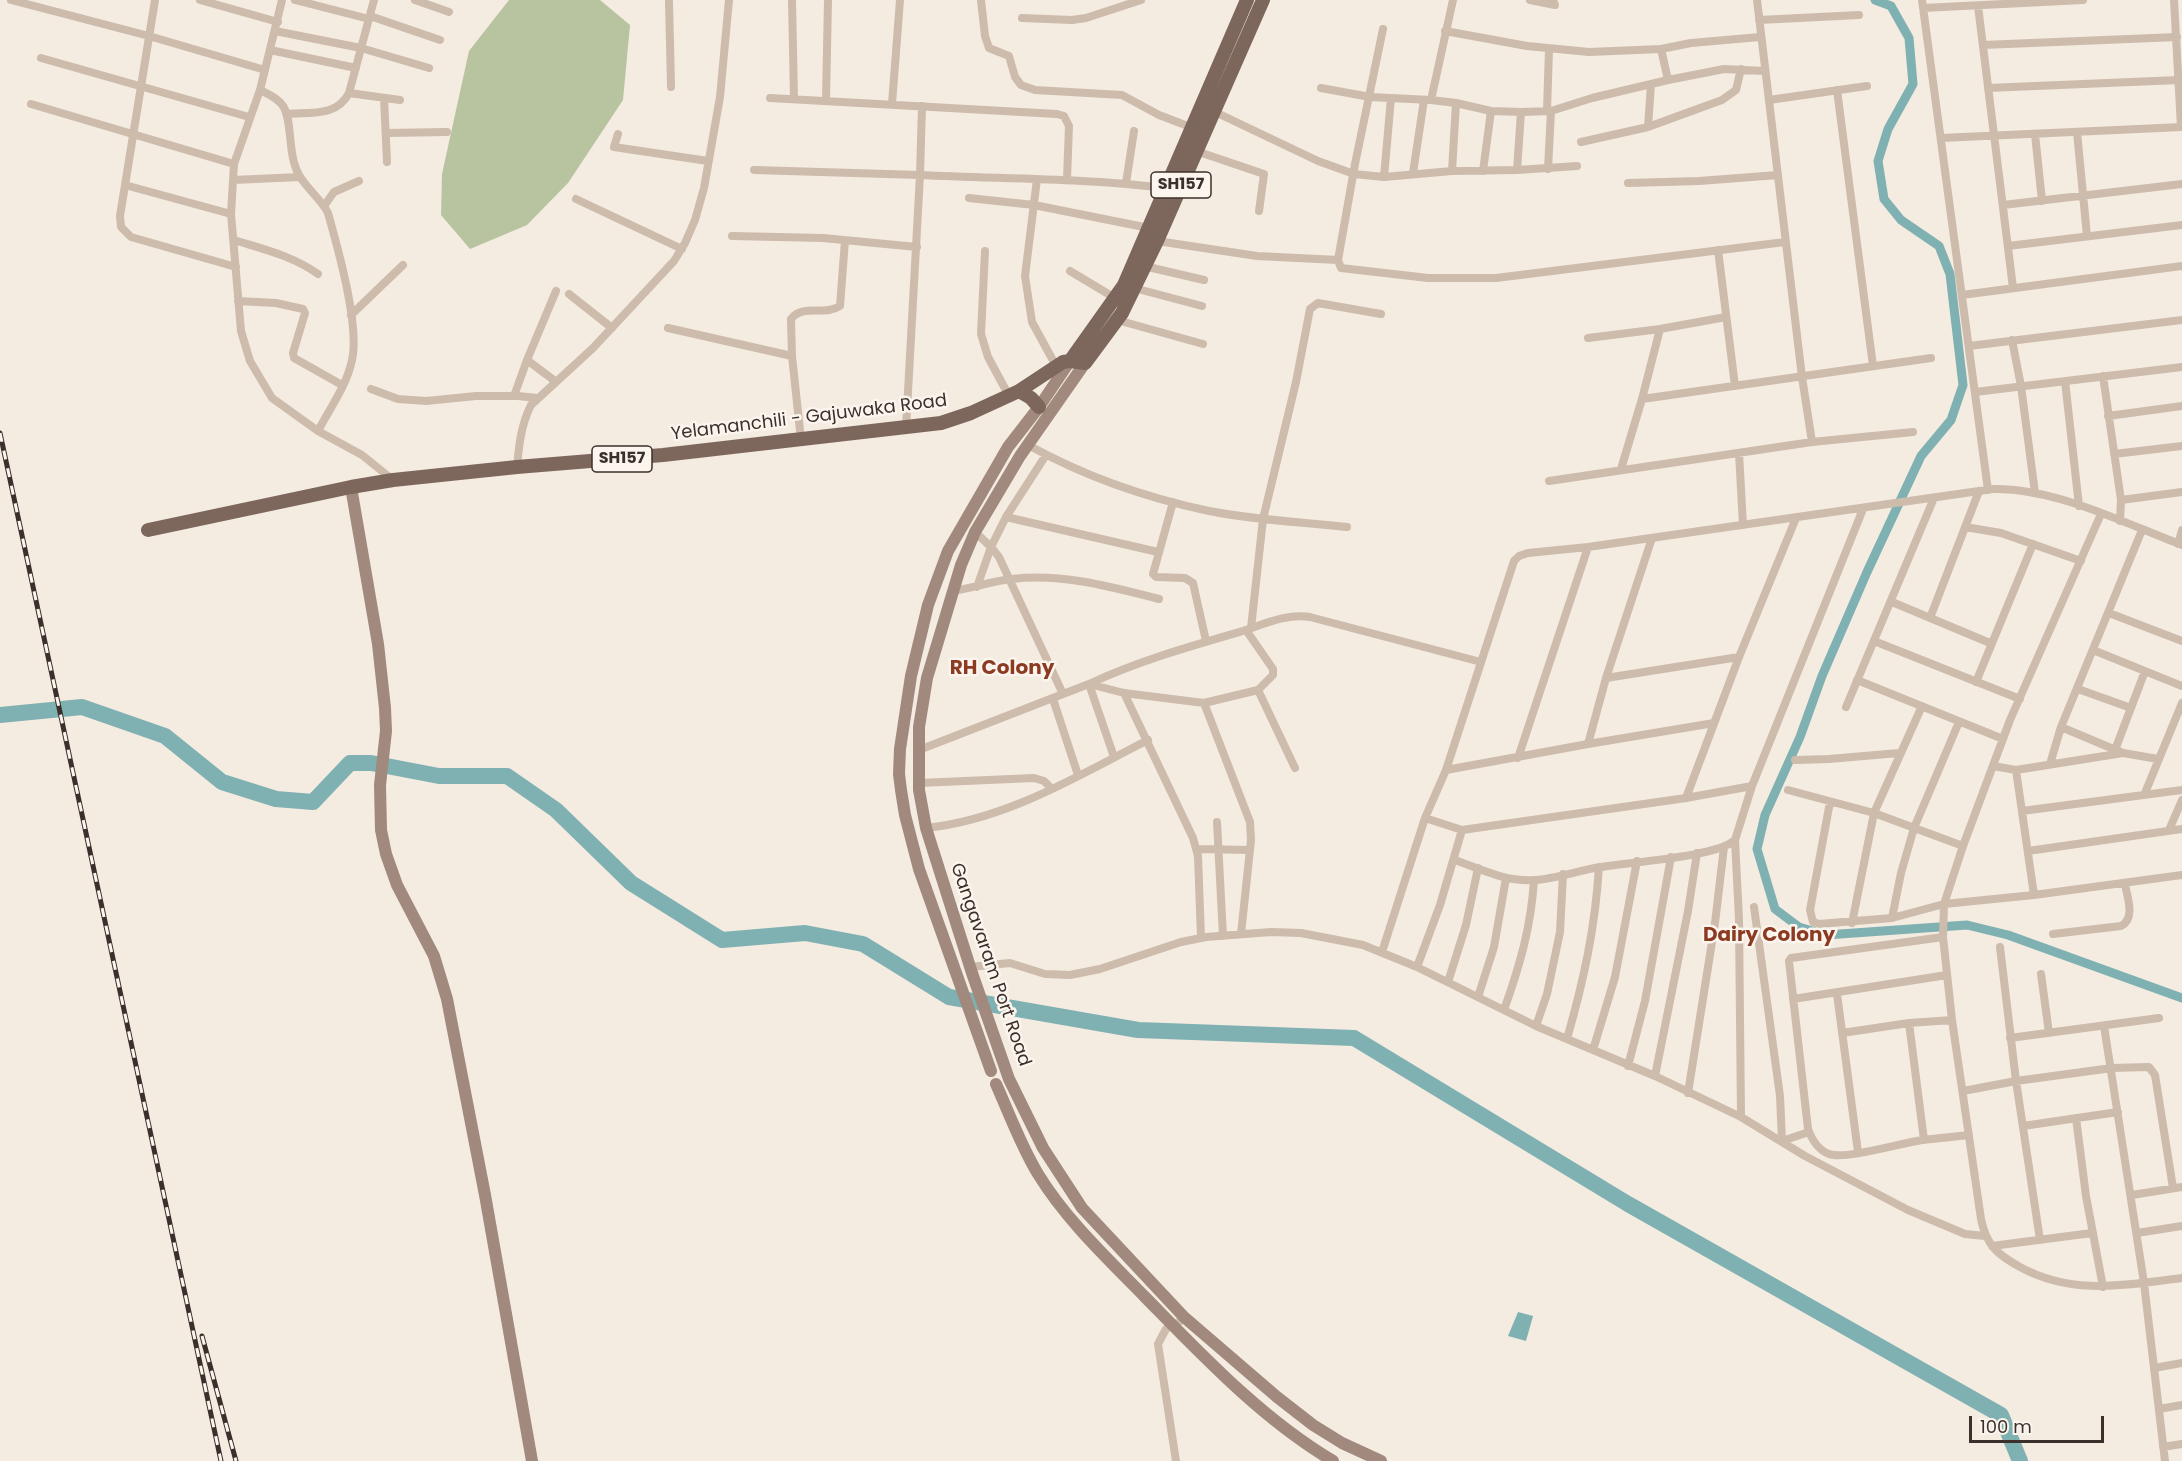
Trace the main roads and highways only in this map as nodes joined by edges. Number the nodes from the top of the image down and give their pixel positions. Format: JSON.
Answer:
{"nodes":[{"id":1,"x":1247,"y":0,"type":"edge"},
{"id":2,"x":1263,"y":0,"type":"edge"},
{"id":3,"x":1063,"y":363,"type":"junction"},
{"id":4,"x":1014,"y":393,"type":"junction"},
{"id":5,"x":1039,"y":407,"type":"road end"},
{"id":6,"x":148,"y":530,"type":"dead end"}],
"edges":[{"from":1,"to":3,"type":"main road","name":"Yelamanchili - Gajuwaka Road","number":"SH157"},
{"from":2,"to":3,"type":"main road","number":"SH157"},
{"from":3,"to":4,"type":"main road","name":"Yelamanchili - Gajuwaka Road","number":"SH157"},
{"from":4,"to":5,"type":"main road"},
{"from":4,"to":6,"type":"main road","name":"Yelamanchili - Gajuwaka Road","number":"SH157"}]}
